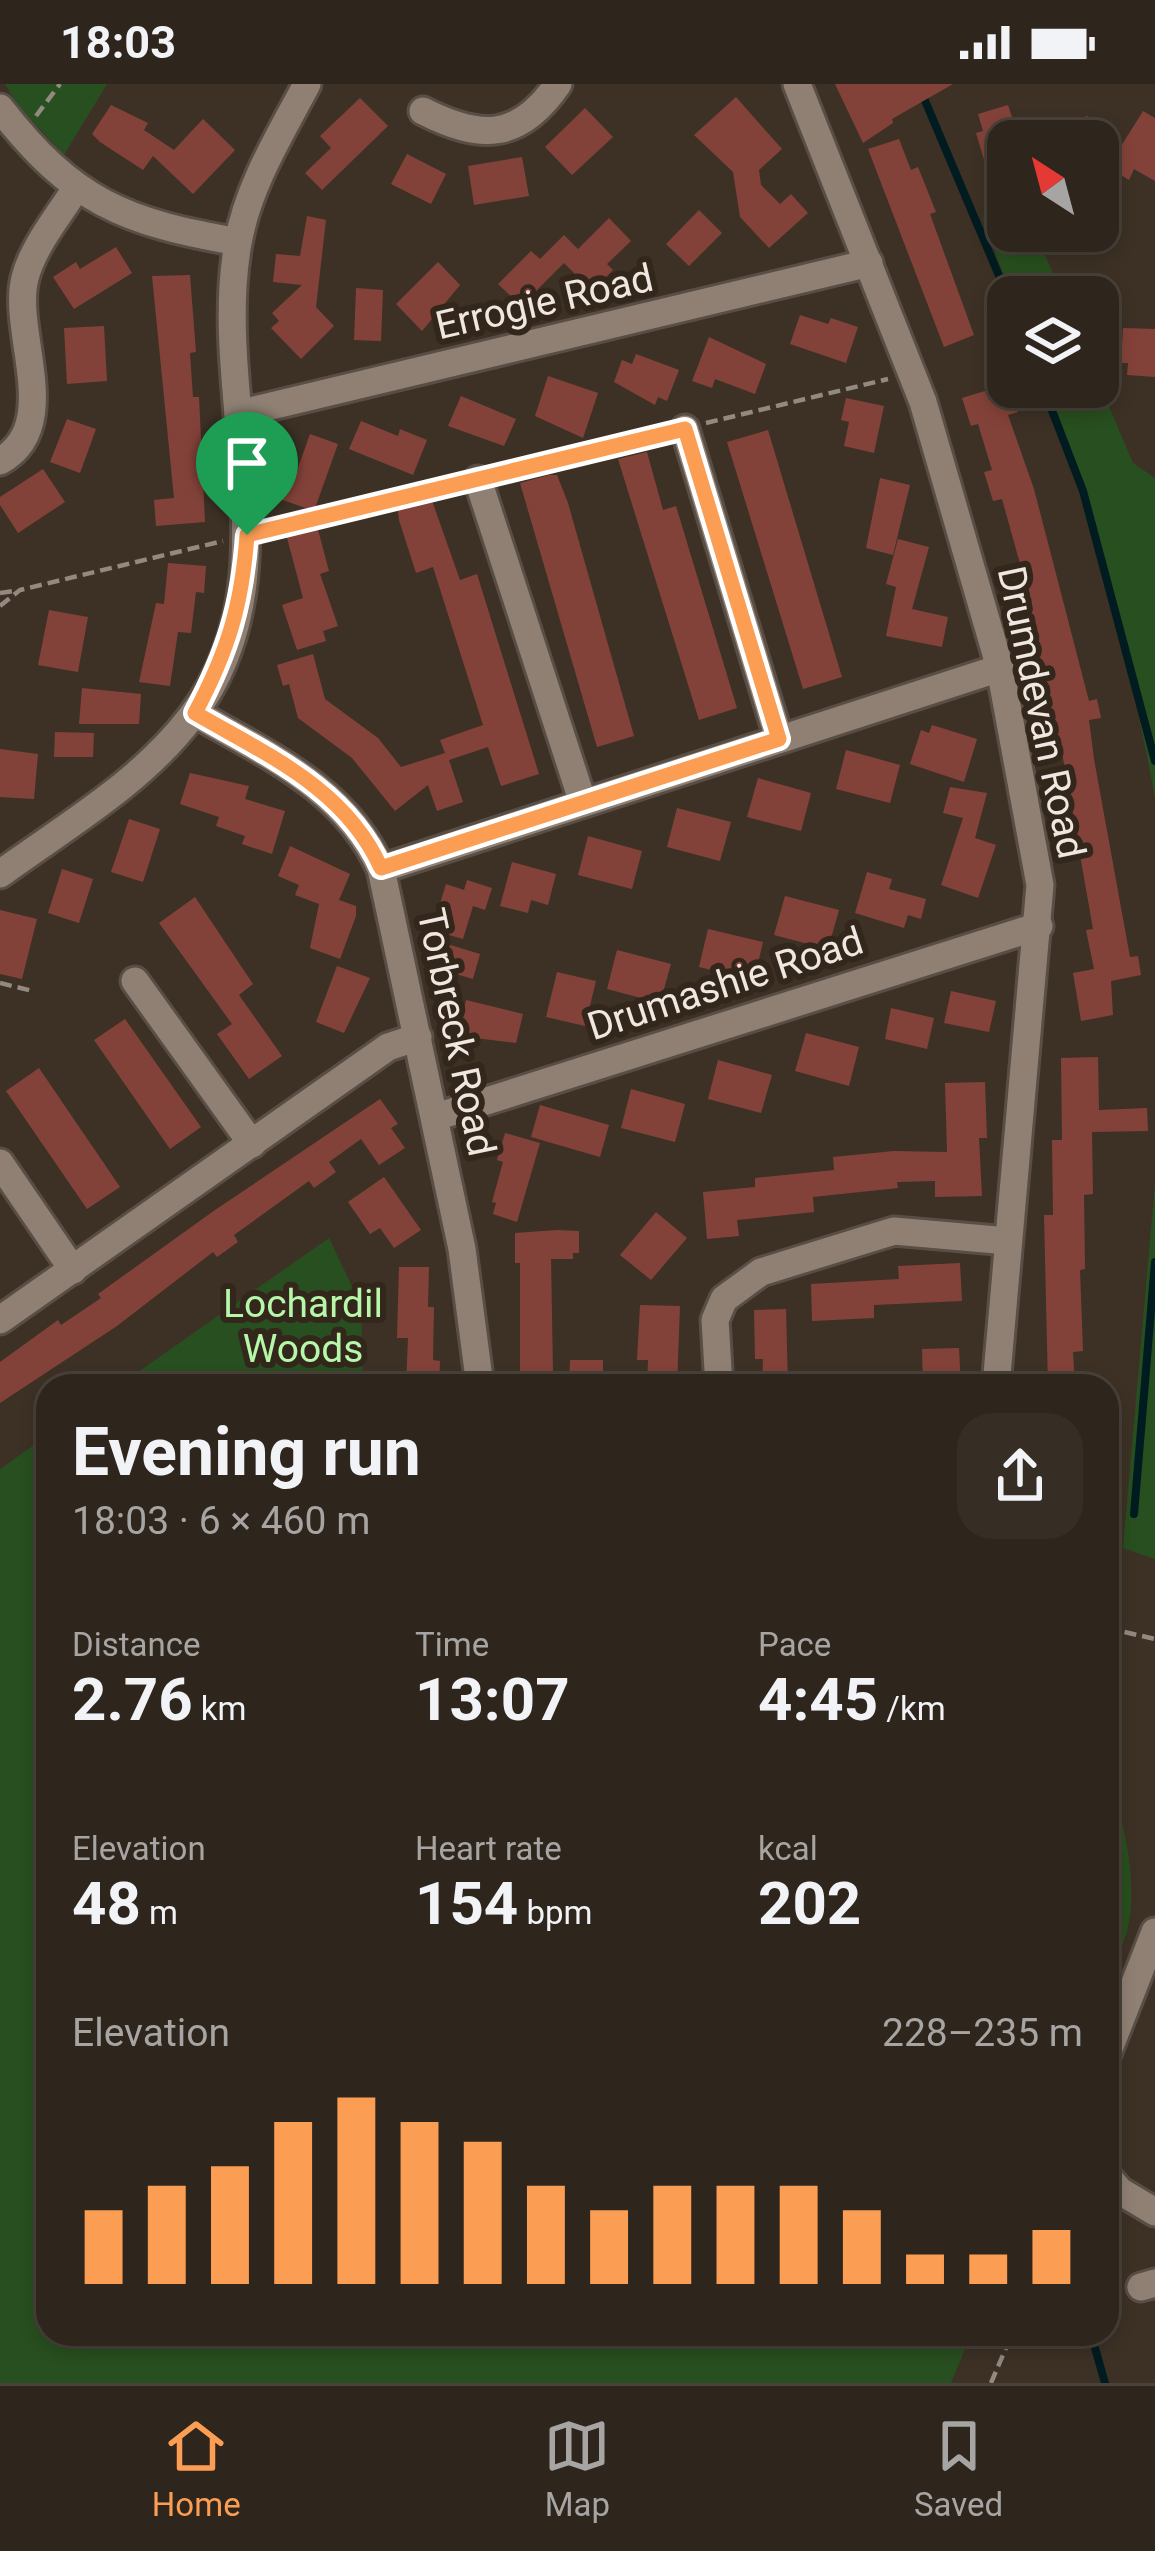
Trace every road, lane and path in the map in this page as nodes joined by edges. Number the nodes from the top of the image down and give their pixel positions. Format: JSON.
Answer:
{"nodes":[{"id":1,"x":60,"y":84,"type":"edge"},
{"id":2,"x":307,"y":84,"type":"edge"},
{"id":3,"x":558,"y":84,"type":"edge"},
{"id":4,"x":797,"y":84,"type":"edge"},
{"id":5,"x":0,"y":108,"type":"edge"},
{"id":6,"x":423,"y":112,"type":"dead end"},
{"id":7,"x":21,"y":135,"type":"junction"},
{"id":8,"x":76,"y":188,"type":"junction"},
{"id":9,"x":238,"y":242,"type":"junction"},
{"id":10,"x":868,"y":263,"type":"junction"},
{"id":11,"x":912,"y":373,"type":"junction"},
{"id":12,"x":238,"y":414,"type":"junction"},
{"id":13,"x":685,"y":429,"type":"junction"},
{"id":14,"x":0,"y":461,"type":"edge"},
{"id":15,"x":695,"y":461,"type":"junction"},
{"id":16,"x":666,"y":469,"type":"dead end"},
{"id":17,"x":478,"y":480,"type":"junction"},
{"id":18,"x":247,"y":535,"type":"junction"},
{"id":19,"x":20,"y":590,"type":"junction"},
{"id":20,"x":0,"y":593,"type":"edge"},
{"id":21,"x":0,"y":606,"type":"edge"},
{"id":22,"x":1000,"y":668,"type":"junction"},
{"id":23,"x":195,"y":713,"type":"junction"},
{"id":24,"x":779,"y":739,"type":"junction"},
{"id":25,"x":583,"y":803,"type":"junction"},
{"id":26,"x":381,"y":868,"type":"junction"},
{"id":27,"x":0,"y":874,"type":"edge"},
{"id":28,"x":1039,"y":926,"type":"junction"},
{"id":29,"x":0,"y":983,"type":"edge"},
{"id":30,"x":152,"y":989,"type":"dead end"},
{"id":31,"x":33,"y":991,"type":"dead end"},
{"id":32,"x":418,"y":1036,"type":"junction"},
{"id":33,"x":436,"y":1117,"type":"junction"},
{"id":34,"x":252,"y":1144,"type":"junction"},
{"id":35,"x":0,"y":1163,"type":"edge"},
{"id":36,"x":1008,"y":1241,"type":"junction"},
{"id":37,"x":73,"y":1270,"type":"junction"},
{"id":38,"x":0,"y":1321,"type":"edge"},
{"id":39,"x":479,"y":1374,"type":"edge"},
{"id":40,"x":718,"y":1374,"type":"edge"},
{"id":41,"x":997,"y":1374,"type":"edge"},
{"id":42,"x":1119,"y":1631,"type":"edge"},
{"id":43,"x":1155,"y":1639,"type":"edge"},
{"id":44,"x":1155,"y":1932,"type":"edge"},
{"id":45,"x":1119,"y":2024,"type":"edge"},
{"id":46,"x":1119,"y":2191,"type":"edge"},
{"id":47,"x":1155,"y":2212,"type":"edge"},
{"id":48,"x":1007,"y":2346,"type":"edge"},
{"id":49,"x":991,"y":2383,"type":"edge"}],
"edges":[{"from":1,"to":7,"type":"path"},
{"from":2,"to":9,"type":"street"},
{"from":3,"to":6,"type":"street"},
{"from":4,"to":10,"type":"street","name":"Drumdevan Road"},
{"from":5,"to":7,"type":"street"},
{"from":7,"to":8,"type":"street"},
{"from":8,"to":9,"type":"street"},
{"from":8,"to":14,"type":"street"},
{"from":9,"to":12,"type":"street"},
{"from":10,"to":11,"type":"street","name":"Drumdevan Road"},
{"from":10,"to":12,"type":"street","name":"Errogie Road"},
{"from":11,"to":13,"type":"path"},
{"from":11,"to":22,"type":"street","name":"Drumdevan Road"},
{"from":12,"to":18,"type":"street"},
{"from":13,"to":15,"type":"street"},
{"from":13,"to":17,"type":"path"},
{"from":15,"to":16,"type":"street"},
{"from":15,"to":24,"type":"street"},
{"from":17,"to":18,"type":"path"},
{"from":17,"to":25,"type":"street"},
{"from":18,"to":19,"type":"path"},
{"from":18,"to":23,"type":"street"},
{"from":19,"to":20,"type":"path"},
{"from":19,"to":21,"type":"path"},
{"from":22,"to":24,"type":"street"},
{"from":22,"to":28,"type":"street","name":"Drumdevan Road"},
{"from":23,"to":26,"type":"street","name":"Torbreck Road"},
{"from":23,"to":27,"type":"street"},
{"from":24,"to":25,"type":"street"},
{"from":25,"to":26,"type":"street"},
{"from":26,"to":32,"type":"street","name":"Torbreck Road"},
{"from":28,"to":33,"type":"street","name":"Drumashie Road"},
{"from":28,"to":36,"type":"street","name":"Drumdevan Road"},
{"from":29,"to":31,"type":"path"},
{"from":30,"to":34,"type":"street"},
{"from":32,"to":33,"type":"street","name":"Torbreck Road"},
{"from":32,"to":34,"type":"street"},
{"from":33,"to":39,"type":"street","name":"Torbreck Road"},
{"from":34,"to":37,"type":"street"},
{"from":35,"to":37,"type":"street"},
{"from":36,"to":40,"type":"street"},
{"from":36,"to":41,"type":"street","name":"Drumdevan Road"},
{"from":37,"to":38,"type":"street"},
{"from":42,"to":43,"type":"path"},
{"from":44,"to":45,"type":"street"},
{"from":46,"to":47,"type":"street"},
{"from":48,"to":49,"type":"path"}]}
